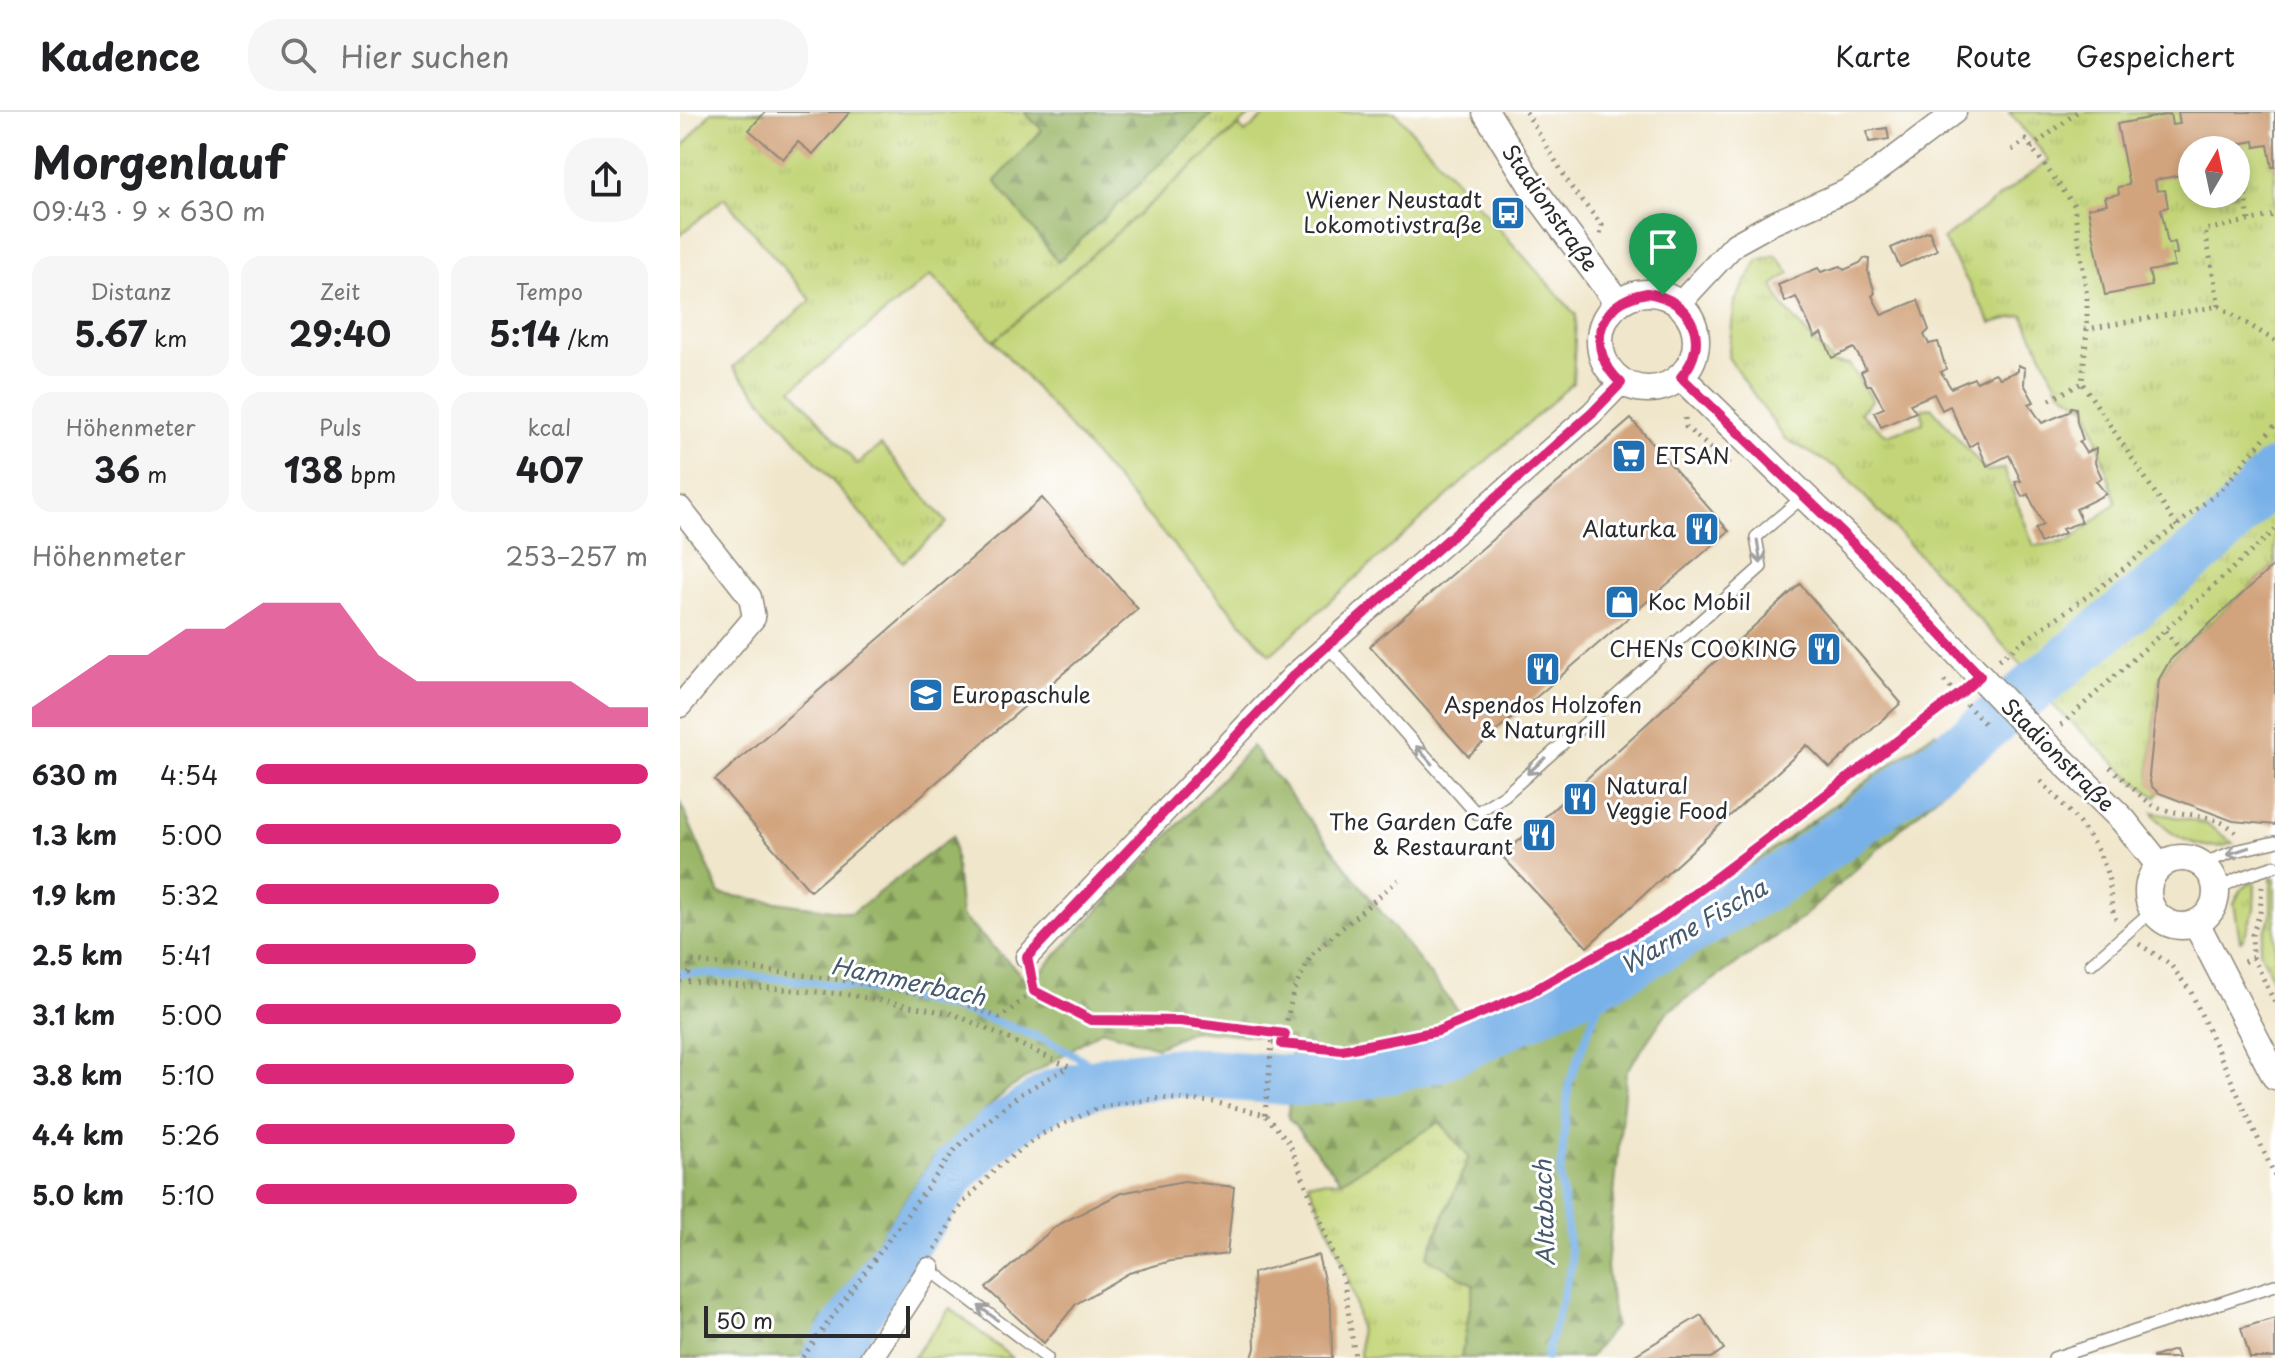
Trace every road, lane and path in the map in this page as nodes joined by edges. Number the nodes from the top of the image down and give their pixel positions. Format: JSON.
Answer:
{"nodes":[{"id":1,"x":1486,"y":112,"type":"edge"},
{"id":2,"x":1526,"y":112,"type":"edge"},
{"id":3,"x":1955,"y":112,"type":"edge"},
{"id":4,"x":2077,"y":112,"type":"edge"},
{"id":5,"x":2031,"y":148,"type":"junction"},
{"id":6,"x":2012,"y":150,"type":"dead end"},
{"id":7,"x":2247,"y":208,"type":"edge"},
{"id":8,"x":2275,"y":215,"type":"edge"},
{"id":9,"x":2249,"y":220,"type":"junction"},
{"id":10,"x":1602,"y":225,"type":"dead end"},
{"id":11,"x":1618,"y":303,"type":"junction"},
{"id":12,"x":1679,"y":304,"type":"junction"},
{"id":13,"x":2219,"y":306,"type":"junction"},
{"id":14,"x":2087,"y":329,"type":"junction"},
{"id":15,"x":2275,"y":341,"type":"edge"},
{"id":16,"x":1681,"y":377,"type":"junction"},
{"id":17,"x":1621,"y":383,"type":"junction"},
{"id":18,"x":2082,"y":383,"type":"junction"},
{"id":19,"x":2050,"y":400,"type":"dead end"},
{"id":20,"x":2275,"y":425,"type":"edge"},
{"id":21,"x":1686,"y":427,"type":"dead end"},
{"id":22,"x":1742,"y":476,"type":"dead end"},
{"id":23,"x":1804,"y":496,"type":"junction"},
{"id":24,"x":680,"y":508,"type":"edge"},
{"id":25,"x":2177,"y":526,"type":"junction"},
{"id":26,"x":2275,"y":530,"type":"edge"},
{"id":27,"x":2165,"y":631,"type":"junction"},
{"id":28,"x":1327,"y":645,"type":"junction"},
{"id":29,"x":2181,"y":650,"type":"dead end"},
{"id":30,"x":1938,"y":673,"type":"dead end"},
{"id":31,"x":1984,"y":680,"type":"junction"},
{"id":32,"x":1956,"y":696,"type":"junction"},
{"id":33,"x":1965,"y":705,"type":"dead end"},
{"id":34,"x":680,"y":706,"type":"edge"},
{"id":35,"x":2055,"y":718,"type":"dead end"},
{"id":36,"x":2062,"y":724,"type":"junction"},
{"id":37,"x":2074,"y":734,"type":"dead end"},
{"id":38,"x":2109,"y":765,"type":"dead end"},
{"id":39,"x":2032,"y":771,"type":"dead end"},
{"id":40,"x":2080,"y":823,"type":"dead end"},
{"id":41,"x":2275,"y":842,"type":"edge"},
{"id":42,"x":2249,"y":847,"type":"junction"},
{"id":43,"x":2202,"y":864,"type":"junction"},
{"id":44,"x":2159,"y":865,"type":"junction"},
{"id":45,"x":2275,"y":866,"type":"edge"},
{"id":46,"x":2260,"y":870,"type":"junction"},
{"id":47,"x":1398,"y":880,"type":"dead end"},
{"id":48,"x":2216,"y":890,"type":"junction"},
{"id":49,"x":2153,"y":910,"type":"junction"},
{"id":50,"x":2196,"y":923,"type":"junction"},
{"id":51,"x":1027,"y":957,"type":"joint"},
{"id":52,"x":2253,"y":957,"type":"junction"},
{"id":53,"x":2091,"y":964,"type":"dead end"},
{"id":54,"x":2223,"y":973,"type":"junction"},
{"id":55,"x":680,"y":978,"type":"edge"},
{"id":56,"x":1034,"y":991,"type":"junction"},
{"id":57,"x":2275,"y":1003,"type":"edge"},
{"id":58,"x":1285,"y":1034,"type":"junction"},
{"id":59,"x":1282,"y":1044,"type":"junction"},
{"id":60,"x":2275,"y":1076,"type":"edge"},
{"id":61,"x":1265,"y":1115,"type":"junction"},
{"id":62,"x":2275,"y":1176,"type":"edge"},
{"id":63,"x":929,"y":1269,"type":"junction"},
{"id":64,"x":2275,"y":1285,"type":"edge"},
{"id":65,"x":802,"y":1358,"type":"edge"},
{"id":66,"x":871,"y":1358,"type":"edge"},
{"id":67,"x":1047,"y":1358,"type":"edge"},
{"id":68,"x":1355,"y":1358,"type":"edge"},
{"id":69,"x":2054,"y":1358,"type":"edge"}],
"edges":[{"from":1,"to":11,"type":"street","name":"Stadionstraße"},
{"from":2,"to":10,"type":"path"},
{"from":3,"to":12,"type":"street"},
{"from":4,"to":5,"type":"path"},
{"from":5,"to":6,"type":"path"},
{"from":5,"to":14,"type":"path"},
{"from":7,"to":9,"type":"path"},
{"from":8,"to":9,"type":"path"},
{"from":9,"to":13,"type":"path"},
{"from":11,"to":12,"type":"street"},
{"from":11,"to":17,"type":"street"},
{"from":12,"to":16,"type":"street"},
{"from":13,"to":14,"type":"path"},
{"from":13,"to":15,"type":"path"},
{"from":14,"to":18,"type":"path"},
{"from":16,"to":17,"type":"street"},
{"from":16,"to":23,"type":"street","name":"Stadionstraße"},
{"from":17,"to":28,"type":"street"},
{"from":18,"to":19,"type":"path"},
{"from":18,"to":25,"type":"path"},
{"from":20,"to":25,"type":"path"},
{"from":21,"to":22,"type":"path"},
{"from":23,"to":28,"type":"lane","one_way":true},
{"from":23,"to":31,"type":"street","name":"Stadionstraße"},
{"from":24,"to":34,"type":"street"},
{"from":25,"to":31,"type":"path"},
{"from":26,"to":27,"type":"path"},
{"from":27,"to":29,"type":"path"},
{"from":27,"to":36,"type":"path"},
{"from":28,"to":51,"type":"street"},
{"from":30,"to":32,"type":"path"},
{"from":31,"to":32,"type":"path"},
{"from":31,"to":44,"type":"street","name":"Stadionstraße"},
{"from":32,"to":33,"type":"path"},
{"from":32,"to":59,"type":"path"},
{"from":35,"to":36,"type":"path"},
{"from":36,"to":37,"type":"path"},
{"from":38,"to":42,"type":"path"},
{"from":39,"to":40,"type":"path"},
{"from":41,"to":42,"type":"lane"},
{"from":42,"to":43,"type":"lane","one_way":true},
{"from":43,"to":44,"type":"street"},
{"from":43,"to":48,"type":"street"},
{"from":44,"to":49,"type":"street"},
{"from":45,"to":46,"type":"lane"},
{"from":46,"to":48,"type":"lane"},
{"from":46,"to":52,"type":"path"},
{"from":47,"to":58,"type":"path"},
{"from":48,"to":50,"type":"street"},
{"from":49,"to":50,"type":"street"},
{"from":49,"to":53,"type":"lane"},
{"from":50,"to":54,"type":"street"},
{"from":51,"to":56,"type":"path"},
{"from":52,"to":54,"type":"path"},
{"from":52,"to":57,"type":"path"},
{"from":54,"to":60,"type":"street"},
{"from":54,"to":62,"type":"path"},
{"from":55,"to":56,"type":"path"},
{"from":55,"to":65,"type":"path"},
{"from":56,"to":58,"type":"path"},
{"from":58,"to":59,"type":"path"},
{"from":59,"to":61,"type":"path"},
{"from":61,"to":63,"type":"path"},
{"from":61,"to":68,"type":"path"},
{"from":63,"to":66,"type":"street"},
{"from":67,"to":63,"type":"lane","one_way":true},
{"from":64,"to":69,"type":"lane"}]}
